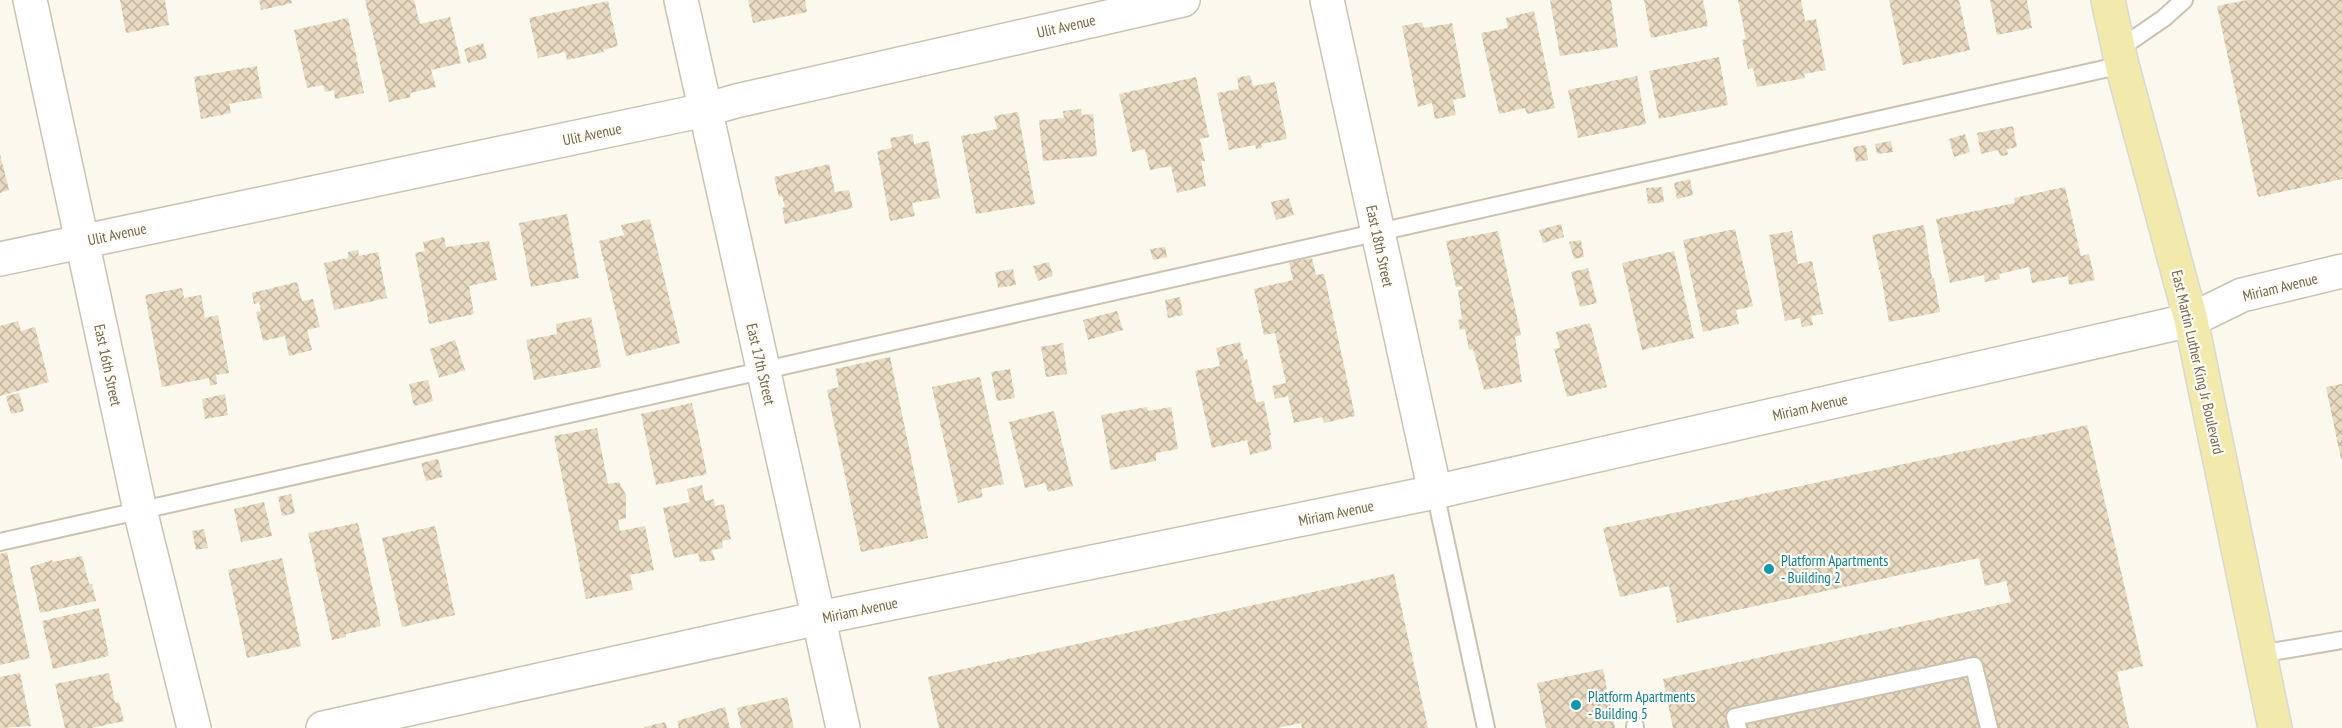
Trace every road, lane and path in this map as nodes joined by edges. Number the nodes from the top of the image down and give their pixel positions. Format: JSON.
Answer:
{"nodes":[{"id":1,"x":30,"y":0,"type":"edge"},
{"id":2,"x":681,"y":0,"type":"edge"},
{"id":3,"x":1183,"y":0,"type":"edge"},
{"id":4,"x":1327,"y":0,"type":"edge"},
{"id":5,"x":2108,"y":0,"type":"edge"},
{"id":6,"x":2184,"y":0,"type":"edge"},
{"id":7,"x":2121,"y":57,"type":"junction"},
{"id":8,"x":705,"y":111,"type":"junction"},
{"id":9,"x":1377,"y":232,"type":"junction"},
{"id":10,"x":81,"y":242,"type":"junction"},
{"id":11,"x":0,"y":259,"type":"edge"},
{"id":12,"x":2342,"y":271,"type":"edge"},
{"id":13,"x":2191,"y":320,"type":"junction"},
{"id":14,"x":762,"y":371,"type":"junction"},
{"id":15,"x":1435,"y":492,"type":"junction"},
{"id":16,"x":140,"y":510,"type":"junction"},
{"id":17,"x":0,"y":542,"type":"edge"},
{"id":18,"x":819,"y":618,"type":"junction"},
{"id":19,"x":2342,"y":640,"type":"edge"},
{"id":20,"x":2260,"y":654,"type":"junction"},
{"id":21,"x":194,"y":728,"type":"edge"},
{"id":22,"x":323,"y":728,"type":"edge"},
{"id":23,"x":843,"y":728,"type":"edge"},
{"id":24,"x":1486,"y":728,"type":"edge"},
{"id":25,"x":1737,"y":728,"type":"edge"},
{"id":26,"x":1989,"y":728,"type":"edge"},
{"id":27,"x":2275,"y":728,"type":"edge"}],
"edges":[{"from":1,"to":10,"type":"street","name":"East 16th Street"},
{"from":2,"to":8,"type":"street","name":"East 17th Street"},
{"from":3,"to":8,"type":"street","name":"Ulit Avenue"},
{"from":4,"to":9,"type":"street","name":"East 18th Street"},
{"from":5,"to":7,"type":"main road","name":"East Martin Luther King Jr Boulevard"},
{"from":6,"to":7,"type":"lane"},
{"from":7,"to":9,"type":"lane"},
{"from":7,"to":13,"type":"main road","name":"East Martin Luther King Jr Boulevard"},
{"from":8,"to":10,"type":"street","name":"Ulit Avenue"},
{"from":8,"to":14,"type":"street","name":"East 17th Street"},
{"from":9,"to":14,"type":"lane"},
{"from":9,"to":15,"type":"street","name":"East 18th Street"},
{"from":10,"to":11,"type":"street","name":"Ulit Avenue"},
{"from":10,"to":16,"type":"street","name":"East 16th Street"},
{"from":12,"to":13,"type":"street","name":"Miriam Avenue"},
{"from":13,"to":15,"type":"street","name":"Miriam Avenue"},
{"from":13,"to":20,"type":"main road","name":"East Martin Luther King Jr Boulevard"},
{"from":14,"to":16,"type":"lane"},
{"from":14,"to":18,"type":"street","name":"East 17th Street"},
{"from":15,"to":18,"type":"street","name":"Miriam Avenue"},
{"from":15,"to":24,"type":"lane"},
{"from":16,"to":17,"type":"lane"},
{"from":16,"to":21,"type":"street","name":"East 16th Street"},
{"from":18,"to":22,"type":"street","name":"Miriam Avenue"},
{"from":18,"to":23,"type":"street","name":"East 17th Street"},
{"from":19,"to":20,"type":"lane"},
{"from":20,"to":27,"type":"main road","name":"East Martin Luther King Jr Boulevard"},
{"from":25,"to":26,"type":"lane"}]}
